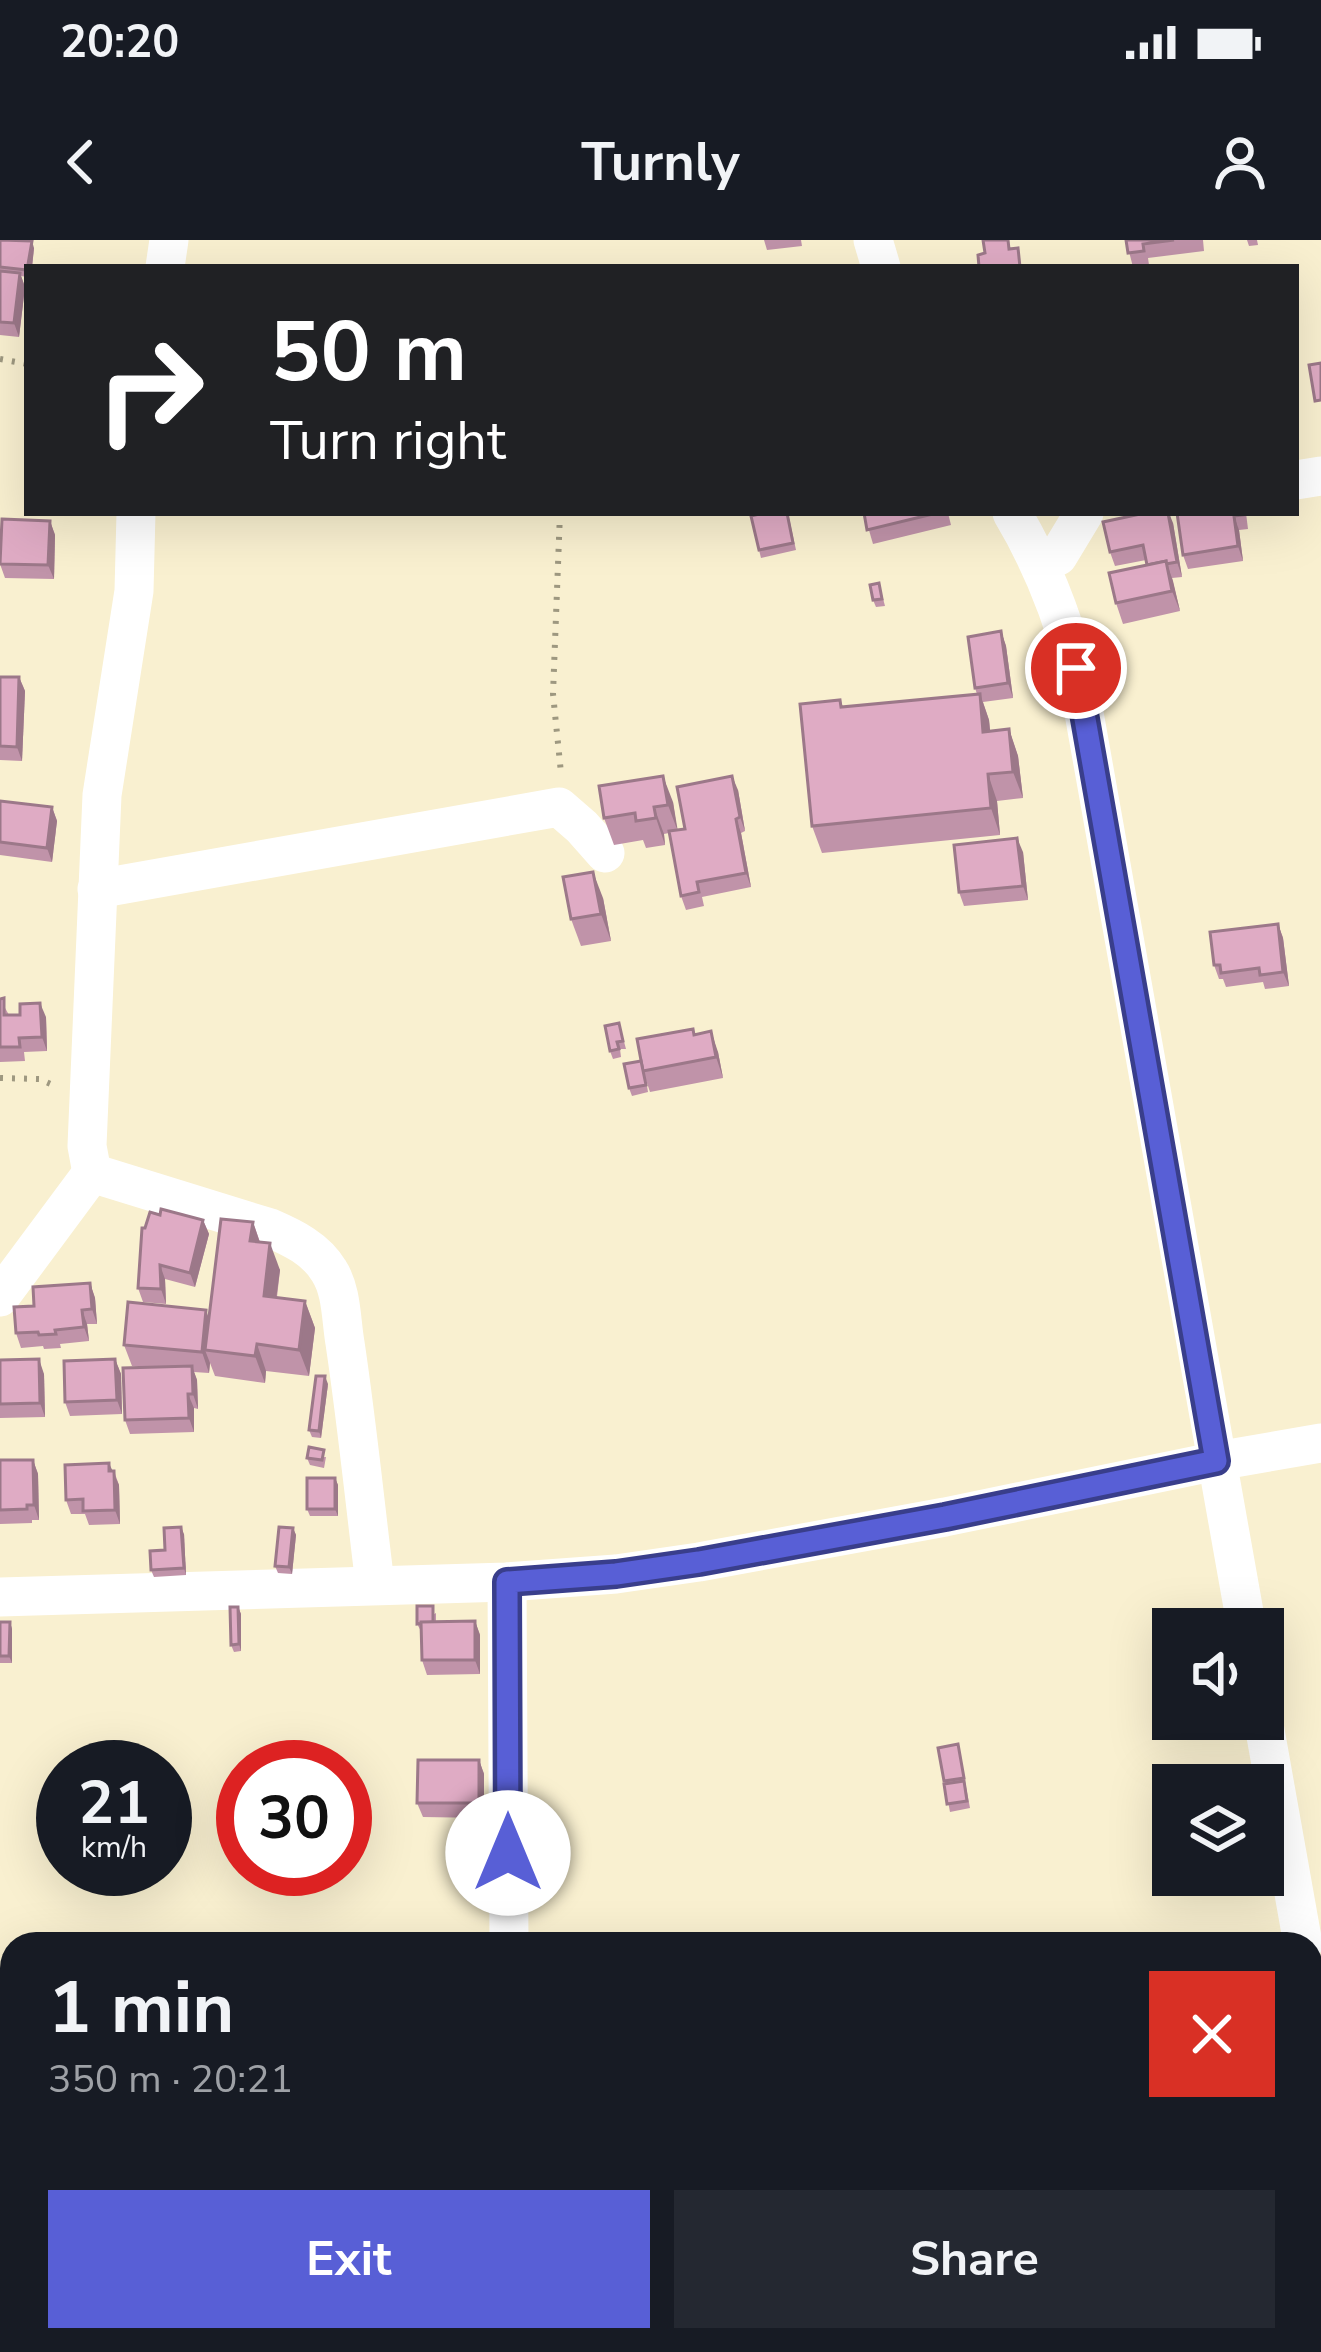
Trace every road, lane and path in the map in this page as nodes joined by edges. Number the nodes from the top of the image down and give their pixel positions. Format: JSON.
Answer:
{"nodes":[{"id":1,"x":136,"y":516,"type":"edge"},
{"id":2,"x":560,"y":516,"type":"edge"},
{"id":3,"x":1014,"y":516,"type":"edge"},
{"id":4,"x":1082,"y":516,"type":"edge"},
{"id":5,"x":1040,"y":563,"type":"junction"},
{"id":6,"x":559,"y":807,"type":"junction"},
{"id":7,"x":605,"y":853,"type":"edge"},
{"id":8,"x":98,"y":889,"type":"junction"},
{"id":9,"x":0,"y":1078,"type":"edge"},
{"id":10,"x":89,"y":1095,"type":"junction"},
{"id":11,"x":92,"y":1173,"type":"junction"},
{"id":12,"x":0,"y":1298,"type":"edge"},
{"id":13,"x":1321,"y":1443,"type":"edge"},
{"id":14,"x":1216,"y":1461,"type":"junction"},
{"id":15,"x":507,"y":1582,"type":"junction"},
{"id":16,"x":375,"y":1584,"type":"junction"},
{"id":17,"x":0,"y":1597,"type":"edge"},
{"id":18,"x":1243,"y":1608,"type":"edge"},
{"id":19,"x":1267,"y":1740,"type":"edge"},
{"id":20,"x":509,"y":1932,"type":"edge"},
{"id":21,"x":1301,"y":1932,"type":"edge"}],
"edges":[{"from":1,"to":8,"type":"street"},
{"from":2,"to":6,"type":"path"},
{"from":3,"to":5,"type":"street"},
{"from":4,"to":5,"type":"street"},
{"from":5,"to":14,"type":"street"},
{"from":6,"to":7,"type":"street"},
{"from":6,"to":8,"type":"street"},
{"from":8,"to":10,"type":"street"},
{"from":9,"to":10,"type":"path"},
{"from":10,"to":11,"type":"street"},
{"from":11,"to":12,"type":"street"},
{"from":11,"to":16,"type":"street"},
{"from":13,"to":14,"type":"street"},
{"from":14,"to":15,"type":"street"},
{"from":14,"to":18,"type":"street"},
{"from":15,"to":16,"type":"street"},
{"from":15,"to":20,"type":"street"},
{"from":16,"to":17,"type":"street"},
{"from":19,"to":21,"type":"street"}]}
